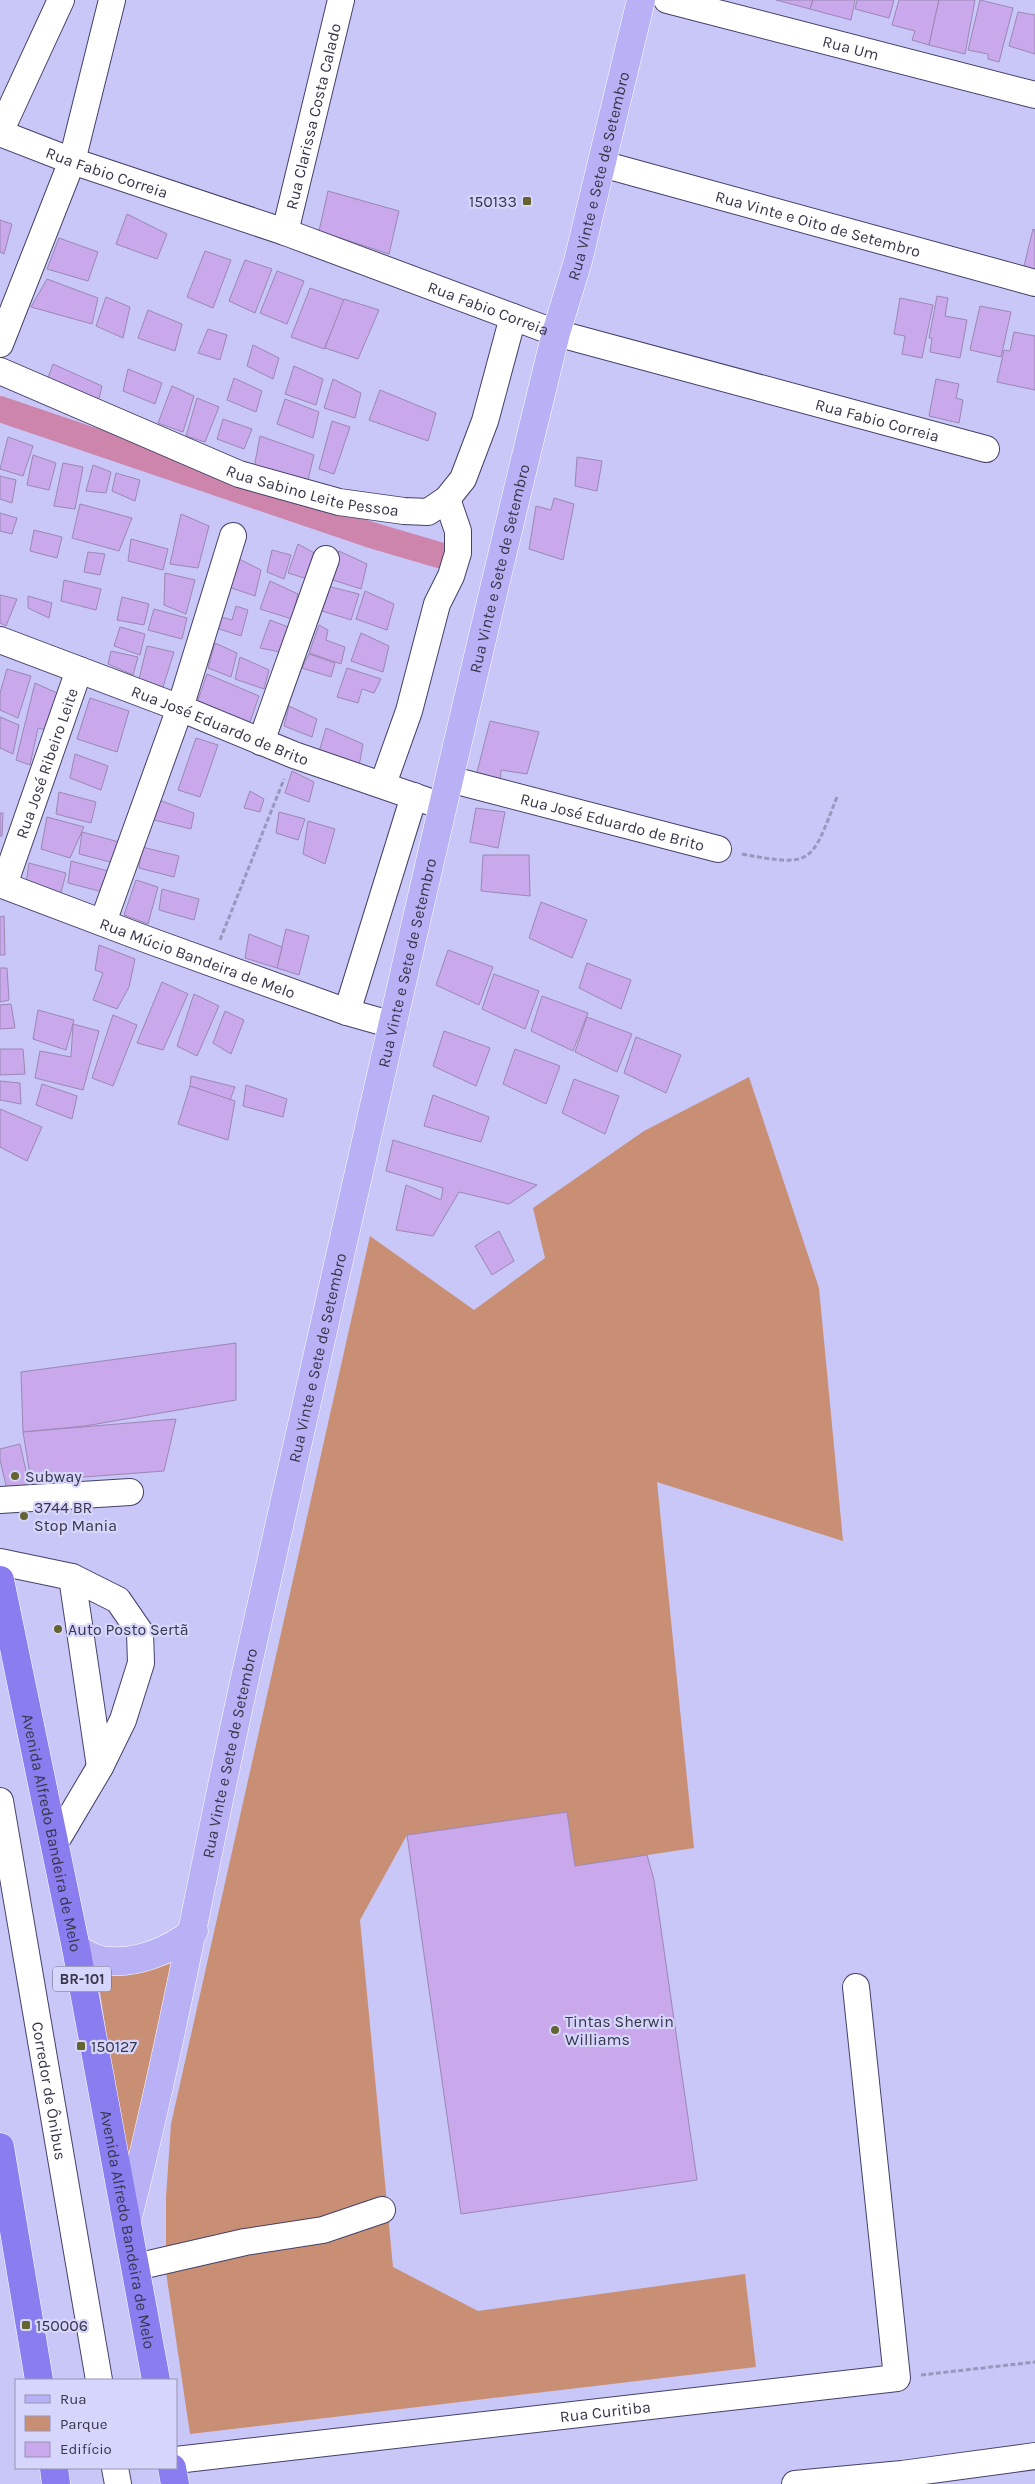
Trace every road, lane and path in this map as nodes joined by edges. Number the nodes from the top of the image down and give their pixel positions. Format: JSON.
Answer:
{"nodes":[{"id":1,"x":61,"y":0,"type":"edge"},
{"id":2,"x":112,"y":0,"type":"edge"},
{"id":3,"x":341,"y":0,"type":"edge"},
{"id":4,"x":641,"y":0,"type":"edge"},
{"id":5,"x":667,"y":0,"type":"edge"},
{"id":6,"x":1035,"y":96,"type":"edge"},
{"id":7,"x":0,"y":133,"type":"edge"},
{"id":8,"x":72,"y":161,"type":"junction"},
{"id":9,"x":602,"y":164,"type":"junction"},
{"id":10,"x":285,"y":232,"type":"junction"},
{"id":11,"x":1035,"y":283,"type":"edge"},
{"id":12,"x":513,"y":317,"type":"junction"},
{"id":13,"x":556,"y":333,"type":"junction"},
{"id":14,"x":0,"y":344,"type":"edge"},
{"id":15,"x":0,"y":371,"type":"edge"},
{"id":16,"x":986,"y":449,"type":"dead end"},
{"id":17,"x":447,"y":499,"type":"junction"},
{"id":18,"x":233,"y":536,"type":"dead end"},
{"id":19,"x":326,"y":558,"type":"dead end"},
{"id":20,"x":0,"y":640,"type":"edge"},
{"id":21,"x":79,"y":670,"type":"junction"},
{"id":22,"x":180,"y":708,"type":"junction"},
{"id":23,"x":261,"y":742,"type":"junction"},
{"id":24,"x":294,"y":755,"type":"junction"},
{"id":25,"x":449,"y":779,"type":"junction"},
{"id":26,"x":383,"y":784,"type":"junction"},
{"id":27,"x":414,"y":796,"type":"junction"},
{"id":28,"x":837,"y":797,"type":"dead end"},
{"id":29,"x":442,"y":806,"type":"junction"},
{"id":30,"x":718,"y":849,"type":"joint"},
{"id":31,"x":2,"y":884,"type":"edge"},
{"id":32,"x":103,"y":922,"type":"junction"},
{"id":33,"x":211,"y":961,"type":"junction"},
{"id":34,"x":347,"y":1012,"type":"junction"},
{"id":35,"x":393,"y":1025,"type":"junction"},
{"id":36,"x":130,"y":1492,"type":"dead end"},
{"id":37,"x":0,"y":1500,"type":"edge"},
{"id":38,"x":0,"y":1562,"type":"edge"},
{"id":39,"x":72,"y":1577,"type":"junction"},
{"id":40,"x":0,"y":1580,"type":"edge"},
{"id":41,"x":100,"y":1767,"type":"junction"},
{"id":42,"x":0,"y":1801,"type":"edge"},
{"id":43,"x":55,"y":1844,"type":"junction"},
{"id":44,"x":194,"y":1931,"type":"junction"},
{"id":45,"x":76,"y":1948,"type":"junction"},
{"id":46,"x":856,"y":1987,"type":"dead end"},
{"id":47,"x":0,"y":2147,"type":"edge"},
{"id":48,"x":382,"y":2210,"type":"dead end"},
{"id":49,"x":127,"y":2221,"type":"junction"},
{"id":50,"x":136,"y":2266,"type":"junction"},
{"id":51,"x":1035,"y":2362,"type":"edge"},
{"id":52,"x":897,"y":2378,"type":"junction"},
{"id":53,"x":39,"y":2379,"type":"edge"},
{"id":54,"x":100,"y":2379,"type":"edge"},
{"id":55,"x":156,"y":2379,"type":"edge"},
{"id":56,"x":1035,"y":2456,"type":"edge"},
{"id":57,"x":178,"y":2460,"type":"edge"},
{"id":58,"x":54,"y":2469,"type":"edge"},
{"id":59,"x":115,"y":2469,"type":"edge"},
{"id":60,"x":172,"y":2469,"type":"edge"},
{"id":61,"x":173,"y":2469,"type":"edge"},
{"id":62,"x":881,"y":2480,"type":"edge"},
{"id":63,"x":56,"y":2484,"type":"edge"},
{"id":64,"x":118,"y":2484,"type":"edge"},
{"id":65,"x":175,"y":2484,"type":"edge"},
{"id":66,"x":192,"y":2484,"type":"edge"},
{"id":67,"x":794,"y":2484,"type":"edge"}],
"edges":[{"from":1,"to":7,"type":"street"},
{"from":2,"to":8,"type":"street"},
{"from":3,"to":10,"type":"street","name":"Rua Clarissa Costa Calado"},
{"from":4,"to":9,"type":"main road","name":"Rua Vinte e Sete de Setembro"},
{"from":5,"to":6,"type":"street","name":"Rua Um"},
{"from":7,"to":8,"type":"street","name":"Rua Fabio Correia"},
{"from":8,"to":10,"type":"street","name":"Rua Fabio Correia"},
{"from":8,"to":14,"type":"street"},
{"from":9,"to":11,"type":"street","name":"Rua Vinte e Oito de Setembro"},
{"from":9,"to":13,"type":"main road","name":"Rua Vinte e Sete de Setembro"},
{"from":10,"to":12,"type":"street","name":"Rua Fabio Correia"},
{"from":12,"to":13,"type":"street","name":"Rua Fabio Correia"},
{"from":12,"to":17,"type":"street","name":"Rua Sabino Leite Pessoa"},
{"from":13,"to":16,"type":"street","name":"Rua Fabio Correia"},
{"from":13,"to":25,"type":"main road","name":"Rua Vinte e Sete de Setembro"},
{"from":15,"to":17,"type":"street","name":"Rua Sabino Leite Pessoa"},
{"from":17,"to":26,"type":"street"},
{"from":18,"to":22,"type":"street"},
{"from":19,"to":23,"type":"street"},
{"from":20,"to":21,"type":"street","name":"Rua José Eduardo de Brito"},
{"from":21,"to":22,"type":"street","name":"Rua José Eduardo de Brito"},
{"from":21,"to":31,"type":"street","name":"Rua José Ribeiro Leite"},
{"from":22,"to":23,"type":"street","name":"Rua José Eduardo de Brito"},
{"from":22,"to":32,"type":"street"},
{"from":23,"to":24,"type":"street","name":"Rua José Eduardo de Brito"},
{"from":24,"to":26,"type":"street","name":"Rua José Eduardo de Brito"},
{"from":24,"to":33,"type":"path"},
{"from":25,"to":29,"type":"main road","name":"Rua Vinte e Sete de Setembro"},
{"from":25,"to":30,"type":"street","name":"Rua José Eduardo de Brito"},
{"from":26,"to":27,"type":"street","name":"Rua José Eduardo de Brito"},
{"from":27,"to":29,"type":"street","name":"Rua José Eduardo de Brito"},
{"from":27,"to":34,"type":"street"},
{"from":28,"to":30,"type":"path"},
{"from":29,"to":35,"type":"main road","name":"Rua Vinte e Sete de Setembro"},
{"from":31,"to":32,"type":"street","name":"Rua Múcio Bandeira de Melo"},
{"from":32,"to":33,"type":"street","name":"Rua Múcio Bandeira de Melo"},
{"from":33,"to":34,"type":"street","name":"Rua Múcio Bandeira de Melo"},
{"from":34,"to":35,"type":"street","name":"Rua Múcio Bandeira de Melo"},
{"from":35,"to":44,"type":"main road","name":"Rua Vinte e Sete de Setembro"},
{"from":36,"to":37,"type":"street"},
{"from":38,"to":39,"type":"street"},
{"from":39,"to":41,"type":"street"},
{"from":39,"to":41,"type":"street"},
{"from":40,"to":43,"type":"highway","name":"Avenida Alfredo Bandeira de Melo","number":"BR-101"},
{"from":41,"to":43,"type":"street"},
{"from":42,"to":54,"type":"street","name":"Corredor de Ônibus"},
{"from":43,"to":45,"type":"highway","name":"Avenida Alfredo Bandeira de Melo","number":"BR-101"},
{"from":44,"to":45,"type":"main road"},
{"from":44,"to":49,"type":"main road","name":"Rua Vinte e Sete de Setembro"},
{"from":45,"to":49,"type":"highway","name":"Avenida Alfredo Bandeira de Melo","number":"BR-101"},
{"from":46,"to":52,"type":"street"},
{"from":47,"to":53,"type":"highway"},
{"from":48,"to":50,"type":"street"},
{"from":49,"to":50,"type":"highway","name":"Avenida Alfredo Bandeira de Melo","number":"BR-101"},
{"from":50,"to":55,"type":"highway","name":"Avenida Alfredo Bandeira de Melo","number":"BR-101"},
{"from":51,"to":52,"type":"path"},
{"from":52,"to":57,"type":"street","name":"Rua Curitiba"},
{"from":56,"to":62,"type":"street"},
{"from":58,"to":63,"type":"highway"},
{"from":59,"to":64,"type":"street"},
{"from":60,"to":65,"type":"highway"},
{"from":61,"to":66,"type":"street"},
{"from":62,"to":67,"type":"street"}]}
